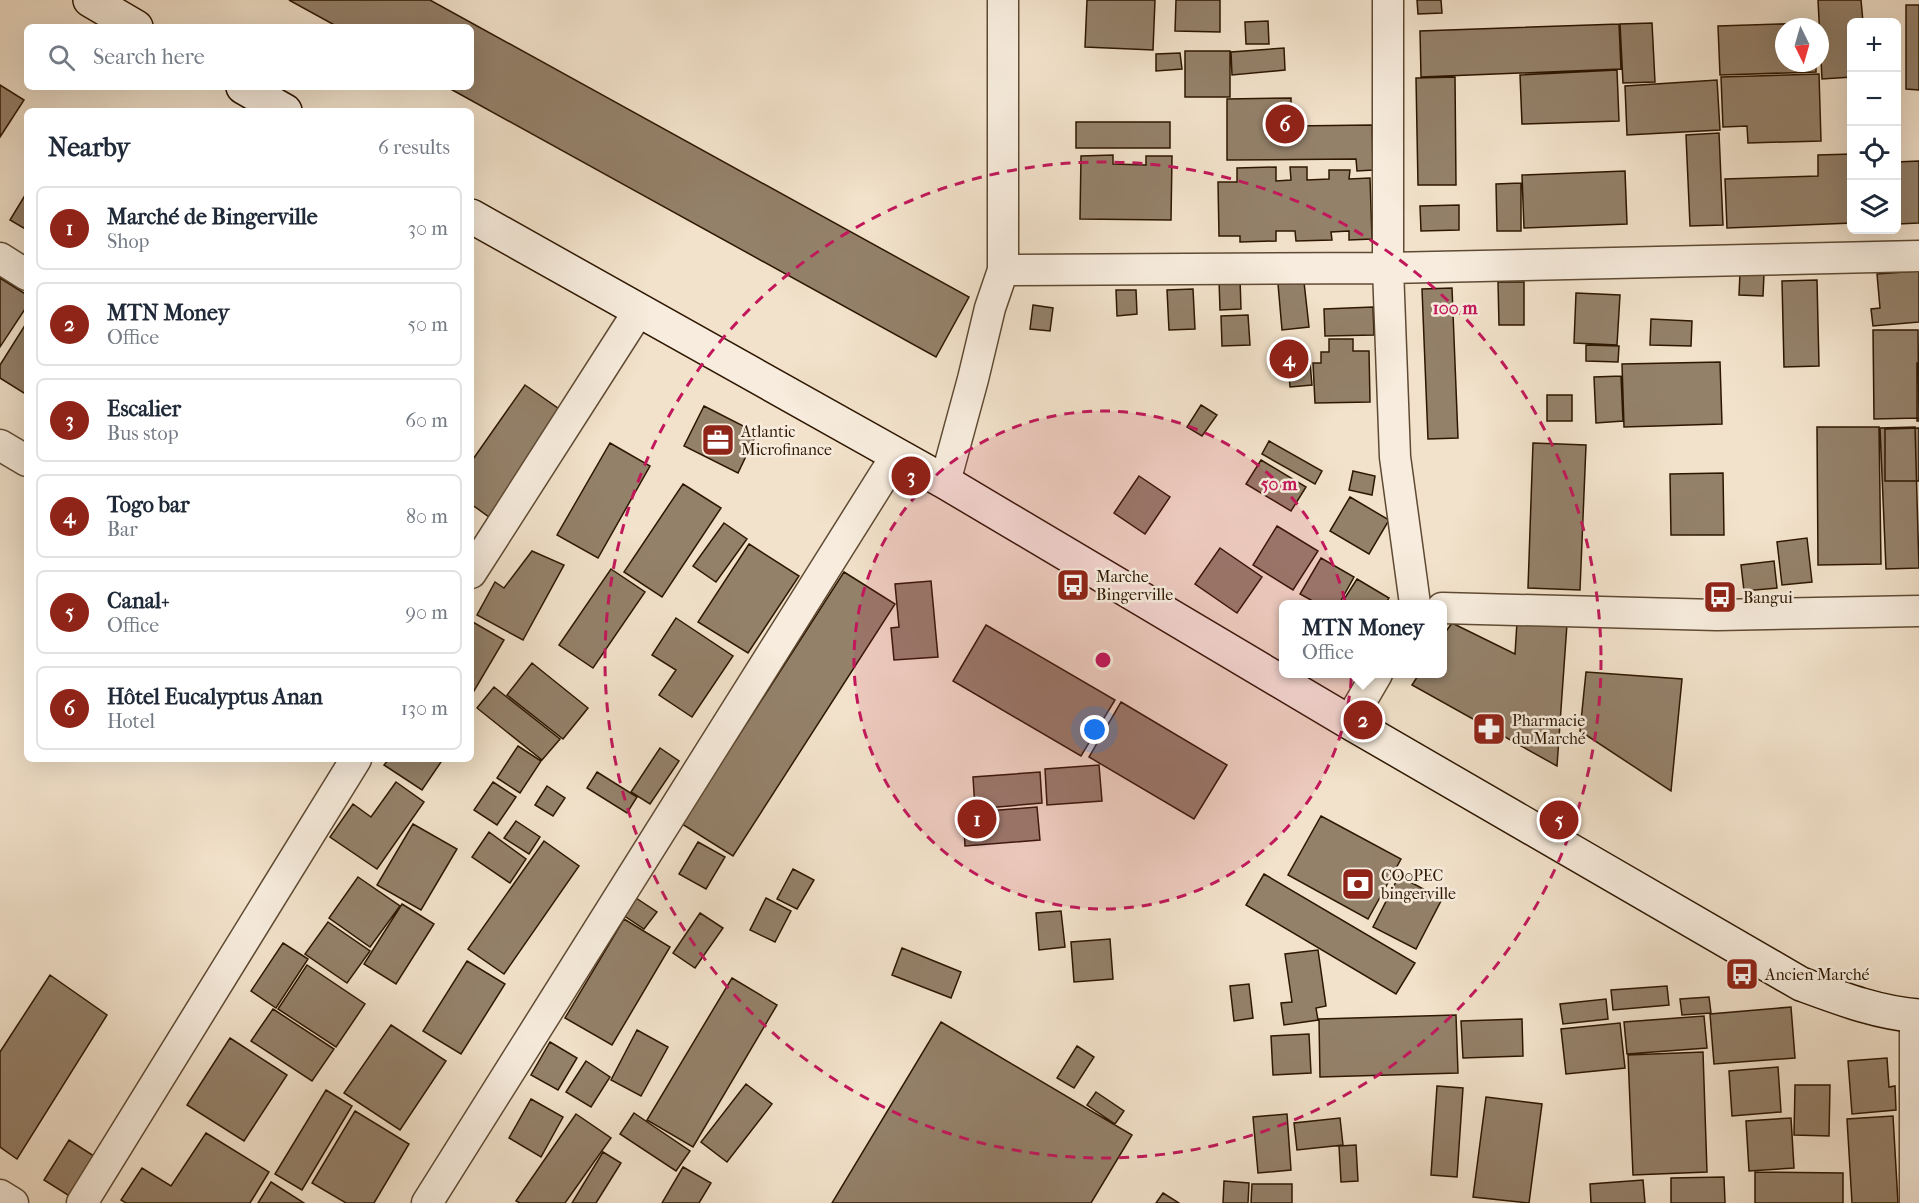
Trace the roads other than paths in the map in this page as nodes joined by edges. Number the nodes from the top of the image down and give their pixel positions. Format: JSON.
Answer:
{"nodes":[{"id":1,"x":90,"y":0,"type":"edge"},
{"id":2,"x":1004,"y":0,"type":"edge"},
{"id":3,"x":1388,"y":0,"type":"edge"},
{"id":4,"x":131,"y":24,"type":"edge"},
{"id":5,"x":248,"y":90,"type":"edge"},
{"id":6,"x":280,"y":108,"type":"edge"},
{"id":7,"x":474,"y":218,"type":"edge"},
{"id":8,"x":1919,"y":256,"type":"edge"},
{"id":9,"x":0,"y":258,"type":"edge"},
{"id":10,"x":1388,"y":268,"type":"junction"},
{"id":11,"x":1003,"y":270,"type":"junction"},
{"id":12,"x":24,"y":273,"type":"edge"},
{"id":13,"x":638,"y":312,"type":"junction"},
{"id":14,"x":0,"y":445,"type":"edge"},
{"id":15,"x":896,"y":456,"type":"junction"},
{"id":16,"x":24,"y":459,"type":"edge"},
{"id":17,"x":945,"y":482,"type":"junction"},
{"id":18,"x":481,"y":534,"type":"edge"},
{"id":19,"x":474,"y":561,"type":"edge"},
{"id":20,"x":1414,"y":600,"type":"edge"},
{"id":21,"x":1447,"y":608,"type":"edge"},
{"id":22,"x":1919,"y":611,"type":"edge"},
{"id":23,"x":1375,"y":678,"type":"edge"},
{"id":24,"x":1349,"y":722,"type":"junction"},
{"id":25,"x":354,"y":762,"type":"edge"},
{"id":26,"x":1917,"y":1016,"type":"edge"},
{"id":27,"x":0,"y":1195,"type":"edge"},
{"id":28,"x":14,"y":1203,"type":"edge"},
{"id":29,"x":82,"y":1203,"type":"edge"},
{"id":30,"x":427,"y":1203,"type":"edge"},
{"id":31,"x":1915,"y":1203,"type":"edge"}],
"edges":[{"from":1,"to":4,"type":"main road"},
{"from":2,"to":11,"type":"street"},
{"from":3,"to":10,"type":"street"},
{"from":5,"to":6,"type":"main road"},
{"from":7,"to":13,"type":"main road"},
{"from":8,"to":10,"type":"street"},
{"from":9,"to":12,"type":"street"},
{"from":10,"to":11,"type":"street"},
{"from":10,"to":20,"type":"street"},
{"from":11,"to":17,"type":"street"},
{"from":13,"to":15,"type":"main road"},
{"from":13,"to":18,"type":"street"},
{"from":14,"to":16,"type":"street"},
{"from":15,"to":17,"type":"main road"},
{"from":15,"to":30,"type":"street"},
{"from":17,"to":24,"type":"main road"},
{"from":18,"to":19,"type":"street"},
{"from":21,"to":22,"type":"street"},
{"from":23,"to":24,"type":"street"},
{"from":24,"to":26,"type":"main road"},
{"from":25,"to":29,"type":"street"},
{"from":26,"to":31,"type":"street"},
{"from":27,"to":28,"type":"street"}]}
